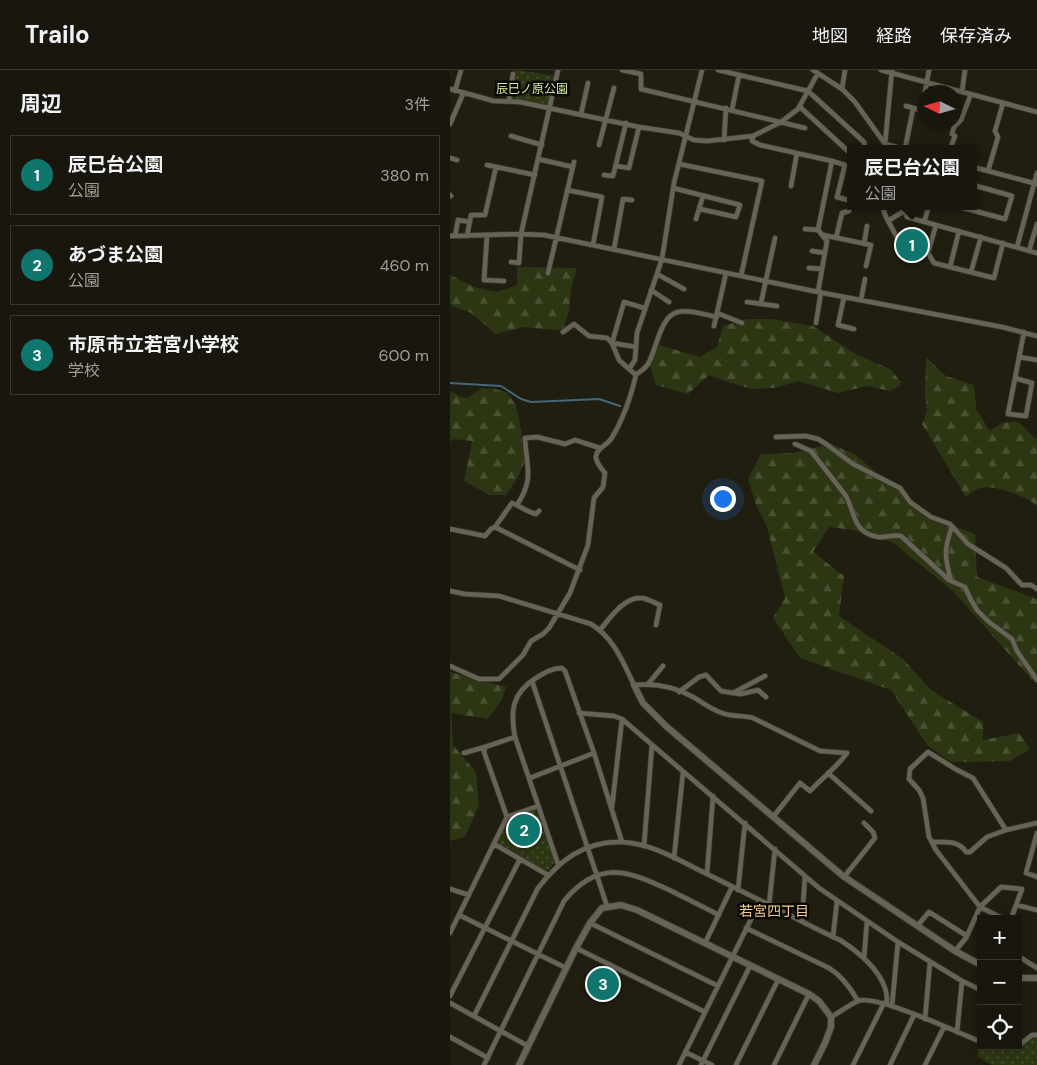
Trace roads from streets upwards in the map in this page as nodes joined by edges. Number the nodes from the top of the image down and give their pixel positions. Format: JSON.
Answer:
{"nodes":[{"id":1,"x":461,"y":70,"type":"edge"},
{"id":2,"x":558,"y":70,"type":"edge"},
{"id":3,"x":622,"y":70,"type":"edge"},
{"id":4,"x":702,"y":70,"type":"edge"},
{"id":5,"x":718,"y":70,"type":"edge"},
{"id":6,"x":813,"y":70,"type":"edge"},
{"id":7,"x":845,"y":70,"type":"edge"},
{"id":8,"x":882,"y":70,"type":"edge"},
{"id":9,"x":929,"y":70,"type":"edge"},
{"id":10,"x":965,"y":70,"type":"edge"},
{"id":11,"x":892,"y":71,"type":"edge"},
{"id":12,"x":818,"y":73,"type":"junction"},
{"id":13,"x":513,"y":74,"type":"dead end"},
{"id":14,"x":739,"y":75,"type":"junction"},
{"id":15,"x":588,"y":83,"type":"dead end"},
{"id":16,"x":928,"y":83,"type":"junction"},
{"id":17,"x":936,"y":85,"type":"edge"},
{"id":18,"x":614,"y":88,"type":"dead end"},
{"id":19,"x":842,"y":89,"type":"junction"},
{"id":20,"x":453,"y":90,"type":"edge"},
{"id":21,"x":808,"y":91,"type":"junction"},
{"id":22,"x":962,"y":92,"type":"joint"},
{"id":23,"x":463,"y":94,"type":"junction"},
{"id":24,"x":971,"y":94,"type":"junction"},
{"id":25,"x":510,"y":100,"type":"junction"},
{"id":26,"x":695,"y":101,"type":"junction"},
{"id":27,"x":1003,"y":103,"type":"junction"},
{"id":28,"x":906,"y":106,"type":"dead end"},
{"id":29,"x":800,"y":107,"type":"junction"},
{"id":30,"x":550,"y":108,"type":"junction"},
{"id":31,"x":726,"y":108,"type":"junction"},
{"id":32,"x":913,"y":109,"type":"junction"},
{"id":33,"x":732,"y":110,"type":"junction"},
{"id":34,"x":917,"y":110,"type":"edge"},
{"id":35,"x":1037,"y":112,"type":"edge"},
{"id":36,"x":581,"y":114,"type":"junction"},
{"id":37,"x":607,"y":119,"type":"junction"},
{"id":38,"x":781,"y":122,"type":"junction"},
{"id":39,"x":626,"y":123,"type":"junction"},
{"id":40,"x":450,"y":124,"type":"edge"},
{"id":41,"x":639,"y":127,"type":"junction"},
{"id":42,"x":805,"y":128,"type":"dead end"},
{"id":43,"x":511,"y":136,"type":"dead end"},
{"id":44,"x":686,"y":136,"type":"junction"},
{"id":45,"x":753,"y":136,"type":"junction"},
{"id":46,"x":724,"y":140,"type":"junction"},
{"id":47,"x":542,"y":145,"type":"junction"},
{"id":48,"x":599,"y":145,"type":"dead end"},
{"id":49,"x":865,"y":145,"type":"edge"},
{"id":50,"x":885,"y":145,"type":"edge"},
{"id":51,"x":886,"y":145,"type":"edge"},
{"id":52,"x":906,"y":145,"type":"edge"},
{"id":53,"x":952,"y":145,"type":"edge"},
{"id":54,"x":847,"y":150,"type":"edge"},
{"id":55,"x":797,"y":153,"type":"junction"},
{"id":56,"x":450,"y":158,"type":"edge"},
{"id":57,"x":538,"y":159,"type":"junction"},
{"id":58,"x":457,"y":160,"type":"dead end"},
{"id":59,"x":832,"y":161,"type":"junction"},
{"id":60,"x":679,"y":164,"type":"junction"},
{"id":61,"x":487,"y":165,"type":"dead end"},
{"id":62,"x":496,"y":166,"type":"junction"},
{"id":63,"x":616,"y":166,"type":"junction"},
{"id":64,"x":977,"y":168,"type":"edge"},
{"id":65,"x":988,"y":171,"type":"junction"},
{"id":66,"x":1037,"y":173,"type":"edge"},
{"id":67,"x":535,"y":175,"type":"junction"},
{"id":68,"x":604,"y":175,"type":"dead end"},
{"id":69,"x":1035,"y":184,"type":"edge"},
{"id":70,"x":791,"y":186,"type":"dead end"},
{"id":71,"x":977,"y":186,"type":"edge"},
{"id":72,"x":673,"y":188,"type":"junction"},
{"id":73,"x":568,"y":190,"type":"junction"},
{"id":74,"x":703,"y":196,"type":"junction"},
{"id":75,"x":632,"y":200,"type":"dead end"},
{"id":76,"x":847,"y":201,"type":"edge"},
{"id":77,"x":700,"y":209,"type":"junction"},
{"id":78,"x":849,"y":210,"type":"edge"},
{"id":79,"x":884,"y":210,"type":"edge"},
{"id":80,"x":902,"y":210,"type":"edge"},
{"id":81,"x":905,"y":210,"type":"edge"},
{"id":82,"x":928,"y":210,"type":"edge"},
{"id":83,"x":971,"y":210,"type":"edge"},
{"id":84,"x":696,"y":219,"type":"dead end"},
{"id":85,"x":888,"y":220,"type":"junction"},
{"id":86,"x":470,"y":222,"type":"junction"},
{"id":87,"x":924,"y":222,"type":"junction"},
{"id":88,"x":1037,"y":224,"type":"edge"},
{"id":89,"x":936,"y":225,"type":"junction"},
{"id":90,"x":868,"y":226,"type":"dead end"},
{"id":91,"x":804,"y":229,"type":"dead end"},
{"id":92,"x":818,"y":230,"type":"junction"},
{"id":93,"x":959,"y":231,"type":"junction"},
{"id":94,"x":521,"y":234,"type":"junction"},
{"id":95,"x":822,"y":235,"type":"junction"},
{"id":96,"x":452,"y":236,"type":"edge"},
{"id":97,"x":467,"y":236,"type":"junction"},
{"id":98,"x":487,"y":236,"type":"junction"},
{"id":99,"x":981,"y":237,"type":"junction"},
{"id":100,"x":557,"y":238,"type":"junction"},
{"id":101,"x":774,"y":238,"type":"dead end"},
{"id":102,"x":836,"y":238,"type":"junction"},
{"id":103,"x":864,"y":244,"type":"junction"},
{"id":104,"x":1003,"y":244,"type":"junction"},
{"id":105,"x":593,"y":245,"type":"junction"},
{"id":106,"x":1017,"y":247,"type":"junction"},
{"id":107,"x":614,"y":249,"type":"junction"},
{"id":108,"x":1029,"y":251,"type":"junction"},
{"id":109,"x":812,"y":252,"type":"dead end"},
{"id":110,"x":825,"y":252,"type":"junction"},
{"id":111,"x":1037,"y":253,"type":"edge"},
{"id":112,"x":907,"y":256,"type":"dead end"},
{"id":113,"x":662,"y":259,"type":"junction"},
{"id":114,"x":511,"y":262,"type":"dead end"},
{"id":115,"x":866,"y":266,"type":"dead end"},
{"id":116,"x":950,"y":267,"type":"junction"},
{"id":117,"x":809,"y":268,"type":"dead end"},
{"id":118,"x":822,"y":270,"type":"junction"},
{"id":119,"x":971,"y":272,"type":"junction"},
{"id":120,"x":548,"y":273,"type":"dead end"},
{"id":121,"x":726,"y":273,"type":"junction"},
{"id":122,"x":657,"y":274,"type":"junction"},
{"id":123,"x":741,"y":276,"type":"junction"},
{"id":124,"x":865,"y":279,"type":"dead end"},
{"id":125,"x":504,"y":281,"type":"dead end"},
{"id":126,"x":766,"y":281,"type":"junction"},
{"id":127,"x":684,"y":289,"type":"dead end"},
{"id":128,"x":651,"y":290,"type":"junction"},
{"id":129,"x":819,"y":292,"type":"junction"},
{"id":130,"x":844,"y":297,"type":"junction"},
{"id":131,"x":861,"y":300,"type":"junction"},
{"id":132,"x":668,"y":302,"type":"dead end"},
{"id":133,"x":747,"y":302,"type":"dead end"},
{"id":134,"x":761,"y":303,"type":"junction"},
{"id":135,"x":777,"y":306,"type":"dead end"},
{"id":136,"x":644,"y":308,"type":"junction"},
{"id":137,"x":717,"y":315,"type":"junction"},
{"id":138,"x":816,"y":323,"type":"dead end"},
{"id":139,"x":742,"y":324,"type":"dead end"},
{"id":140,"x":714,"y":326,"type":"dead end"},
{"id":141,"x":854,"y":329,"type":"dead end"},
{"id":142,"x":563,"y":332,"type":"dead end"},
{"id":143,"x":1024,"y":332,"type":"junction"},
{"id":144,"x":1037,"y":336,"type":"edge"},
{"id":145,"x":612,"y":343,"type":"junction"},
{"id":146,"x":636,"y":347,"type":"junction"},
{"id":147,"x":1018,"y":357,"type":"junction"},
{"id":148,"x":1037,"y":360,"type":"edge"},
{"id":149,"x":630,"y":369,"type":"junction"},
{"id":150,"x":636,"y":375,"type":"junction"},
{"id":151,"x":1015,"y":378,"type":"junction"},
{"id":152,"x":776,"y":437,"type":"dead end"},
{"id":153,"x":795,"y":444,"type":"dead end"},
{"id":154,"x":600,"y":448,"type":"junction"},
{"id":155,"x":517,"y":505,"type":"junction"},
{"id":156,"x":539,"y":511,"type":"dead end"},
{"id":157,"x":952,"y":527,"type":"junction"},
{"id":158,"x":494,"y":528,"type":"junction"},
{"id":159,"x":450,"y":529,"type":"edge"},
{"id":160,"x":580,"y":570,"type":"junction"},
{"id":161,"x":951,"y":581,"type":"junction"},
{"id":162,"x":1037,"y":589,"type":"edge"},
{"id":163,"x":450,"y":591,"type":"edge"},
{"id":164,"x":557,"y":614,"type":"junction"},
{"id":165,"x":656,"y":625,"type":"dead end"},
{"id":166,"x":600,"y":630,"type":"junction"},
{"id":167,"x":450,"y":666,"type":"edge"},
{"id":168,"x":663,"y":666,"type":"dead end"},
{"id":169,"x":765,"y":676,"type":"dead end"},
{"id":170,"x":1037,"y":680,"type":"edge"},
{"id":171,"x":532,"y":681,"type":"junction"},
{"id":172,"x":648,"y":684,"type":"junction"},
{"id":173,"x":634,"y":685,"type":"junction"},
{"id":174,"x":679,"y":692,"type":"junction"},
{"id":175,"x":733,"y":693,"type":"junction"},
{"id":176,"x":766,"y":697,"type":"dead end"},
{"id":177,"x":579,"y":713,"type":"junction"},
{"id":178,"x":622,"y":719,"type":"junction"},
{"id":179,"x":515,"y":737,"type":"junction"},
{"id":180,"x":652,"y":745,"type":"junction"},
{"id":181,"x":485,"y":747,"type":"junction"},
{"id":182,"x":464,"y":753,"type":"dead end"},
{"id":183,"x":594,"y":753,"type":"junction"},
{"id":184,"x":561,"y":766,"type":"junction"},
{"id":185,"x":683,"y":772,"type":"junction"},
{"id":186,"x":828,"y":773,"type":"junction"},
{"id":187,"x":530,"y":778,"type":"junction"},
{"id":188,"x":713,"y":796,"type":"junction"},
{"id":189,"x":538,"y":806,"type":"junction"},
{"id":190,"x":612,"y":809,"type":"junction"},
{"id":191,"x":871,"y":811,"type":"dead end"},
{"id":192,"x":507,"y":817,"type":"junction"},
{"id":193,"x":773,"y":817,"type":"junction"},
{"id":194,"x":745,"y":823,"type":"junction"},
{"id":195,"x":864,"y":823,"type":"dead end"},
{"id":196,"x":1037,"y":823,"type":"edge"},
{"id":197,"x":1006,"y":830,"type":"junction"},
{"id":198,"x":1037,"y":833,"type":"edge"},
{"id":199,"x":622,"y":842,"type":"junction"},
{"id":200,"x":932,"y":842,"type":"junction"},
{"id":201,"x":494,"y":844,"type":"junction"},
{"id":202,"x":644,"y":846,"type":"junction"},
{"id":203,"x":588,"y":848,"type":"junction"},
{"id":204,"x":775,"y":849,"type":"junction"},
{"id":205,"x":674,"y":858,"type":"junction"},
{"id":206,"x":520,"y":859,"type":"junction"},
{"id":207,"x":558,"y":864,"type":"junction"},
{"id":208,"x":707,"y":874,"type":"junction"},
{"id":209,"x":548,"y":875,"type":"junction"},
{"id":210,"x":598,"y":875,"type":"junction"},
{"id":211,"x":805,"y":876,"type":"junction"},
{"id":212,"x":844,"y":877,"type":"junction"},
{"id":213,"x":1037,"y":877,"type":"edge"},
{"id":214,"x":732,"y":886,"type":"junction"},
{"id":215,"x":450,"y":889,"type":"edge"},
{"id":216,"x":738,"y":890,"type":"junction"},
{"id":217,"x":469,"y":895,"type":"junction"},
{"id":218,"x":760,"y":900,"type":"junction"},
{"id":219,"x":837,"y":901,"type":"junction"},
{"id":220,"x":769,"y":905,"type":"junction"},
{"id":221,"x":1016,"y":905,"type":"junction"},
{"id":222,"x":607,"y":906,"type":"junction"},
{"id":223,"x":980,"y":907,"type":"junction"},
{"id":224,"x":1037,"y":910,"type":"edge"},
{"id":225,"x":459,"y":915,"type":"junction"},
{"id":226,"x":719,"y":915,"type":"junction"},
{"id":227,"x":996,"y":915,"type":"edge"},
{"id":228,"x":1012,"y":915,"type":"edge"},
{"id":229,"x":802,"y":921,"type":"junction"},
{"id":230,"x":867,"y":922,"type":"junction"},
{"id":231,"x":590,"y":923,"type":"junction"},
{"id":232,"x":918,"y":925,"type":"junction"},
{"id":233,"x":484,"y":928,"type":"junction"},
{"id":234,"x":746,"y":928,"type":"junction"},
{"id":235,"x":450,"y":933,"type":"edge"},
{"id":236,"x":967,"y":936,"type":"junction"},
{"id":237,"x":833,"y":938,"type":"junction"},
{"id":238,"x":511,"y":941,"type":"junction"},
{"id":239,"x":898,"y":942,"type":"junction"},
{"id":240,"x":705,"y":943,"type":"junction"},
{"id":241,"x":576,"y":948,"type":"junction"},
{"id":242,"x":955,"y":951,"type":"junction"},
{"id":243,"x":539,"y":954,"type":"junction"},
{"id":244,"x":732,"y":957,"type":"junction"},
{"id":245,"x":864,"y":958,"type":"junction"},
{"id":246,"x":1022,"y":959,"type":"edge"},
{"id":247,"x":930,"y":962,"type":"junction"},
{"id":248,"x":977,"y":962,"type":"edge"},
{"id":249,"x":750,"y":966,"type":"junction"},
{"id":250,"x":566,"y":968,"type":"junction"},
{"id":251,"x":1037,"y":968,"type":"edge"},
{"id":252,"x":1022,"y":978,"type":"edge"},
{"id":253,"x":1037,"y":978,"type":"edge"},
{"id":254,"x":778,"y":980,"type":"junction"},
{"id":255,"x":962,"y":981,"type":"junction"},
{"id":256,"x":718,"y":986,"type":"junction"},
{"id":257,"x":977,"y":988,"type":"edge"},
{"id":258,"x":809,"y":994,"type":"junction"},
{"id":259,"x":450,"y":996,"type":"edge"},
{"id":260,"x":858,"y":1001,"type":"junction"},
{"id":261,"x":450,"y":1003,"type":"edge"},
{"id":262,"x":888,"y":1004,"type":"junction"},
{"id":263,"x":705,"y":1012,"type":"junction"},
{"id":264,"x":914,"y":1015,"type":"junction"},
{"id":265,"x":474,"y":1016,"type":"junction"},
{"id":266,"x":831,"y":1017,"type":"junction"},
{"id":267,"x":924,"y":1019,"type":"junction"},
{"id":268,"x":944,"y":1027,"type":"junction"},
{"id":269,"x":501,"y":1031,"type":"junction"},
{"id":270,"x":957,"y":1032,"type":"junction"},
{"id":271,"x":1037,"y":1035,"type":"edge"},
{"id":272,"x":450,"y":1037,"type":"edge"},
{"id":273,"x":977,"y":1040,"type":"edge"},
{"id":274,"x":1022,"y":1043,"type":"edge"},
{"id":275,"x":528,"y":1046,"type":"junction"},
{"id":276,"x":685,"y":1052,"type":"junction"},
{"id":277,"x":488,"y":1058,"type":"junction"},
{"id":278,"x":702,"y":1063,"type":"edge"},
{"id":279,"x":484,"y":1065,"type":"edge"},
{"id":280,"x":521,"y":1065,"type":"edge"},
{"id":281,"x":679,"y":1065,"type":"edge"},
{"id":282,"x":712,"y":1065,"type":"edge"},
{"id":283,"x":736,"y":1065,"type":"edge"},
{"id":284,"x":774,"y":1065,"type":"edge"},
{"id":285,"x":814,"y":1065,"type":"edge"},
{"id":286,"x":853,"y":1065,"type":"edge"},
{"id":287,"x":890,"y":1065,"type":"edge"},
{"id":288,"x":925,"y":1065,"type":"edge"}],
"edges":[{"from":1,"to":20,"type":"street"},
{"from":2,"to":30,"type":"street"},
{"from":3,"to":26,"type":"street"},
{"from":4,"to":26,"type":"street"},
{"from":5,"to":14,"type":"street"},
{"from":6,"to":12,"type":"street"},
{"from":7,"to":19,"type":"street"},
{"from":8,"to":11,"type":"street"},
{"from":9,"to":16,"type":"street"},
{"from":10,"to":22,"type":"street"},
{"from":11,"to":16,"type":"street"},
{"from":11,"to":51,"type":"street"},
{"from":12,"to":19,"type":"street"},
{"from":12,"to":21,"type":"street"},
{"from":13,"to":25,"type":"street"},
{"from":14,"to":21,"type":"street"},
{"from":14,"to":33,"type":"street"},
{"from":15,"to":36,"type":"street"},
{"from":16,"to":17,"type":"street"},
{"from":18,"to":37,"type":"street"},
{"from":19,"to":50,"type":"street"},
{"from":20,"to":23,"type":"street"},
{"from":21,"to":29,"type":"street"},
{"from":21,"to":49,"type":"street"},
{"from":22,"to":24,"type":"street"},
{"from":23,"to":25,"type":"street"},
{"from":23,"to":40,"type":"street"},
{"from":24,"to":27,"type":"street"},
{"from":24,"to":53,"type":"street"},
{"from":25,"to":30,"type":"street"},
{"from":26,"to":31,"type":"street"},
{"from":26,"to":44,"type":"street"},
{"from":27,"to":35,"type":"street"},
{"from":27,"to":65,"type":"street"},
{"from":28,"to":32,"type":"street"},
{"from":29,"to":38,"type":"street"},
{"from":29,"to":54,"type":"street"},
{"from":30,"to":36,"type":"street"},
{"from":30,"to":47,"type":"street"},
{"from":31,"to":33,"type":"street"},
{"from":31,"to":46,"type":"street"},
{"from":32,"to":34,"type":"street"},
{"from":32,"to":52,"type":"street"},
{"from":33,"to":38,"type":"street"},
{"from":36,"to":37,"type":"street"},
{"from":37,"to":39,"type":"street"},
{"from":37,"to":48,"type":"street"},
{"from":38,"to":42,"type":"street"},
{"from":38,"to":45,"type":"street"},
{"from":39,"to":41,"type":"street"},
{"from":39,"to":63,"type":"street"},
{"from":41,"to":44,"type":"street"},
{"from":41,"to":63,"type":"street"},
{"from":43,"to":47,"type":"street"},
{"from":44,"to":46,"type":"street"},
{"from":44,"to":60,"type":"street"},
{"from":45,"to":46,"type":"street"},
{"from":45,"to":55,"type":"street"},
{"from":47,"to":57,"type":"street"},
{"from":55,"to":59,"type":"street"},
{"from":55,"to":70,"type":"street"},
{"from":56,"to":58,"type":"street"},
{"from":57,"to":67,"type":"street"},
{"from":57,"to":73,"type":"street"},
{"from":59,"to":76,"type":"street"},
{"from":59,"to":92,"type":"street"},
{"from":60,"to":72,"type":"street"},
{"from":60,"to":123,"type":"street"},
{"from":61,"to":62,"type":"street"},
{"from":62,"to":67,"type":"street"},
{"from":62,"to":86,"type":"street"},
{"from":63,"to":68,"type":"street"},
{"from":64,"to":65,"type":"street"},
{"from":65,"to":69,"type":"street"},
{"from":66,"to":69,"type":"street"},
{"from":67,"to":94,"type":"street"},
{"from":69,"to":106,"type":"street"},
{"from":71,"to":83,"type":"street"},
{"from":72,"to":74,"type":"street"},
{"from":72,"to":113,"type":"street"},
{"from":73,"to":100,"type":"street"},
{"from":73,"to":105,"type":"street"},
{"from":74,"to":77,"type":"street"},
{"from":74,"to":77,"type":"street"},
{"from":75,"to":107,"type":"street"},
{"from":77,"to":84,"type":"street"},
{"from":78,"to":102,"type":"street"},
{"from":79,"to":85,"type":"street"},
{"from":80,"to":85,"type":"street"},
{"from":81,"to":87,"type":"street"},
{"from":82,"to":87,"type":"street"},
{"from":85,"to":112,"type":"street"},
{"from":86,"to":96,"type":"street"},
{"from":86,"to":97,"type":"street"},
{"from":87,"to":89,"type":"street"},
{"from":88,"to":108,"type":"street"},
{"from":89,"to":93,"type":"street"},
{"from":89,"to":116,"type":"street"},
{"from":90,"to":103,"type":"street"},
{"from":91,"to":92,"type":"street"},
{"from":92,"to":95,"type":"street"},
{"from":93,"to":99,"type":"street"},
{"from":93,"to":116,"type":"street"},
{"from":94,"to":98,"type":"street"},
{"from":94,"to":100,"type":"street"},
{"from":94,"to":114,"type":"street"},
{"from":95,"to":102,"type":"street"},
{"from":95,"to":110,"type":"street"},
{"from":96,"to":97,"type":"street"},
{"from":97,"to":98,"type":"street"},
{"from":98,"to":125,"type":"street"},
{"from":99,"to":104,"type":"street"},
{"from":99,"to":119,"type":"street"},
{"from":100,"to":105,"type":"street"},
{"from":100,"to":120,"type":"street"},
{"from":101,"to":126,"type":"street"},
{"from":102,"to":103,"type":"street"},
{"from":103,"to":115,"type":"street"},
{"from":104,"to":106,"type":"street"},
{"from":104,"to":119,"type":"street"},
{"from":105,"to":107,"type":"street"},
{"from":106,"to":108,"type":"street"},
{"from":107,"to":113,"type":"street"},
{"from":108,"to":111,"type":"street"},
{"from":109,"to":110,"type":"street"},
{"from":110,"to":118,"type":"street"},
{"from":113,"to":121,"type":"street"},
{"from":113,"to":122,"type":"street"},
{"from":116,"to":119,"type":"street"},
{"from":117,"to":118,"type":"street"},
{"from":118,"to":129,"type":"street"},
{"from":121,"to":123,"type":"street"},
{"from":121,"to":137,"type":"street"},
{"from":122,"to":127,"type":"street"},
{"from":122,"to":128,"type":"street"},
{"from":123,"to":126,"type":"street"},
{"from":124,"to":131,"type":"street"},
{"from":126,"to":129,"type":"street"},
{"from":126,"to":134,"type":"street"},
{"from":128,"to":132,"type":"street"},
{"from":128,"to":136,"type":"street"},
{"from":129,"to":130,"type":"street"},
{"from":129,"to":138,"type":"street"},
{"from":130,"to":131,"type":"street"},
{"from":130,"to":141,"type":"street"},
{"from":131,"to":143,"type":"street"},
{"from":133,"to":134,"type":"street"},
{"from":134,"to":135,"type":"street"},
{"from":136,"to":145,"type":"street"},
{"from":136,"to":146,"type":"street"},
{"from":137,"to":139,"type":"street"},
{"from":137,"to":140,"type":"street"},
{"from":137,"to":150,"type":"street"},
{"from":142,"to":145,"type":"street"},
{"from":143,"to":144,"type":"street"},
{"from":143,"to":147,"type":"street"},
{"from":145,"to":146,"type":"street"},
{"from":145,"to":149,"type":"street"},
{"from":146,"to":149,"type":"street"},
{"from":147,"to":148,"type":"street"},
{"from":147,"to":151,"type":"street"},
{"from":149,"to":150,"type":"street"},
{"from":150,"to":154,"type":"street"},
{"from":151,"to":151,"type":"street"},
{"from":152,"to":157,"type":"street"},
{"from":153,"to":161,"type":"street"},
{"from":154,"to":155,"type":"street"},
{"from":154,"to":160,"type":"street"},
{"from":155,"to":156,"type":"street"},
{"from":155,"to":158,"type":"street"},
{"from":157,"to":161,"type":"street"},
{"from":157,"to":162,"type":"street"},
{"from":158,"to":159,"type":"street"},
{"from":158,"to":160,"type":"street"},
{"from":160,"to":164,"type":"street"},
{"from":161,"to":170,"type":"street"},
{"from":163,"to":164,"type":"street"},
{"from":164,"to":166,"type":"street"},
{"from":164,"to":167,"type":"street"},
{"from":165,"to":166,"type":"street"},
{"from":166,"to":173,"type":"street"},
{"from":168,"to":172,"type":"street"},
{"from":169,"to":175,"type":"street"},
{"from":171,"to":177,"type":"street"},
{"from":171,"to":179,"type":"street"},
{"from":171,"to":184,"type":"street"},
{"from":172,"to":173,"type":"street"},
{"from":172,"to":174,"type":"street"},
{"from":173,"to":193,"type":"street"},
{"from":174,"to":175,"type":"street"},
{"from":174,"to":186,"type":"street"},
{"from":175,"to":176,"type":"street"},
{"from":177,"to":178,"type":"street"},
{"from":177,"to":183,"type":"street"},
{"from":178,"to":180,"type":"street"},
{"from":178,"to":190,"type":"street"},
{"from":179,"to":181,"type":"street"},
{"from":179,"to":187,"type":"street"},
{"from":180,"to":185,"type":"street"},
{"from":180,"to":202,"type":"street"},
{"from":181,"to":182,"type":"street"},
{"from":181,"to":192,"type":"street"},
{"from":183,"to":184,"type":"street"},
{"from":183,"to":190,"type":"street"},
{"from":184,"to":187,"type":"street"},
{"from":184,"to":203,"type":"street"},
{"from":185,"to":188,"type":"street"},
{"from":185,"to":205,"type":"street"},
{"from":186,"to":191,"type":"street"},
{"from":186,"to":193,"type":"street"},
{"from":187,"to":189,"type":"street"},
{"from":188,"to":194,"type":"street"},
{"from":188,"to":208,"type":"street"},
{"from":189,"to":192,"type":"street"},
{"from":189,"to":207,"type":"street"},
{"from":190,"to":199,"type":"street"},
{"from":192,"to":201,"type":"street"},
{"from":193,"to":212,"type":"street"},
{"from":194,"to":204,"type":"street"},
{"from":194,"to":216,"type":"street"},
{"from":195,"to":212,"type":"street"},
{"from":196,"to":197,"type":"street"},
{"from":197,"to":200,"type":"street"},
{"from":197,"to":200,"type":"street"},
{"from":198,"to":213,"type":"street"},
{"from":199,"to":202,"type":"street"},
{"from":199,"to":203,"type":"street"},
{"from":200,"to":223,"type":"street"},
{"from":201,"to":206,"type":"street"},
{"from":201,"to":217,"type":"street"},
{"from":202,"to":205,"type":"street"},
{"from":203,"to":207,"type":"street"},
{"from":203,"to":210,"type":"street"},
{"from":204,"to":211,"type":"street"},
{"from":204,"to":220,"type":"street"},
{"from":205,"to":208,"type":"street"},
{"from":206,"to":209,"type":"street"},
{"from":206,"to":233,"type":"street"},
{"from":207,"to":209,"type":"street"},
{"from":208,"to":214,"type":"street"},
{"from":209,"to":238,"type":"street"},
{"from":210,"to":222,"type":"street"},
{"from":210,"to":226,"type":"street"},
{"from":210,"to":243,"type":"street"},
{"from":211,"to":219,"type":"street"},
{"from":211,"to":229,"type":"street"},
{"from":212,"to":232,"type":"street"},
{"from":214,"to":216,"type":"street"},
{"from":214,"to":226,"type":"street"},
{"from":215,"to":217,"type":"street"},
{"from":216,"to":218,"type":"street"},
{"from":217,"to":225,"type":"street"},
{"from":218,"to":220,"type":"street"},
{"from":218,"to":234,"type":"street"},
{"from":219,"to":230,"type":"street"},
{"from":219,"to":237,"type":"street"},
{"from":220,"to":229,"type":"street"},
{"from":221,"to":223,"type":"street"},
{"from":221,"to":224,"type":"street"},
{"from":221,"to":228,"type":"street"},
{"from":222,"to":231,"type":"street"},
{"from":222,"to":240,"type":"street"},
{"from":223,"to":227,"type":"street"},
{"from":223,"to":236,"type":"street"},
{"from":225,"to":233,"type":"street"},
{"from":225,"to":235,"type":"street"},
{"from":226,"to":240,"type":"street"},
{"from":229,"to":237,"type":"street"},
{"from":230,"to":239,"type":"street"},
{"from":230,"to":245,"type":"street"},
{"from":231,"to":241,"type":"street"},
{"from":231,"to":256,"type":"street"},
{"from":232,"to":236,"type":"street"},
{"from":232,"to":242,"type":"street"},
{"from":233,"to":238,"type":"street"},
{"from":233,"to":259,"type":"street"},
{"from":234,"to":244,"type":"street"},
{"from":234,"to":260,"type":"street"},
{"from":236,"to":242,"type":"street"},
{"from":237,"to":245,"type":"street"},
{"from":238,"to":243,"type":"street"},
{"from":238,"to":265,"type":"street"},
{"from":239,"to":247,"type":"street"},
{"from":239,"to":262,"type":"street"},
{"from":240,"to":244,"type":"street"},
{"from":241,"to":250,"type":"street"},
{"from":241,"to":263,"type":"street"},
{"from":242,"to":248,"type":"street"},
{"from":243,"to":250,"type":"street"},
{"from":243,"to":269,"type":"street"},
{"from":244,"to":249,"type":"street"},
{"from":244,"to":256,"type":"street"},
{"from":245,"to":262,"type":"street"},
{"from":246,"to":251,"type":"street"},
{"from":247,"to":255,"type":"street"},
{"from":247,"to":267,"type":"street"},
{"from":249,"to":254,"type":"street"},
{"from":249,"to":278,"type":"street"},
{"from":250,"to":275,"type":"street"},
{"from":252,"to":253,"type":"street"},
{"from":254,"to":258,"type":"street"},
{"from":254,"to":283,"type":"street"},
{"from":255,"to":257,"type":"street"},
{"from":255,"to":270,"type":"street"},
{"from":256,"to":263,"type":"street"},
{"from":258,"to":266,"type":"street"},
{"from":258,"to":284,"type":"street"},
{"from":260,"to":262,"type":"street"},
{"from":260,"to":266,"type":"street"},
{"from":261,"to":265,"type":"street"},
{"from":262,"to":264,"type":"street"},
{"from":262,"to":286,"type":"street"},
{"from":263,"to":276,"type":"street"},
{"from":264,"to":267,"type":"street"},
{"from":264,"to":287,"type":"street"},
{"from":265,"to":269,"type":"street"},
{"from":266,"to":285,"type":"street"},
{"from":267,"to":268,"type":"street"},
{"from":268,"to":270,"type":"street"},
{"from":268,"to":288,"type":"street"},
{"from":269,"to":275,"type":"street"},
{"from":269,"to":277,"type":"street"},
{"from":270,"to":273,"type":"street"},
{"from":271,"to":274,"type":"street"},
{"from":272,"to":277,"type":"street"},
{"from":275,"to":280,"type":"street"},
{"from":276,"to":278,"type":"street"},
{"from":276,"to":281,"type":"street"},
{"from":277,"to":279,"type":"street"},
{"from":278,"to":282,"type":"street"}]}
